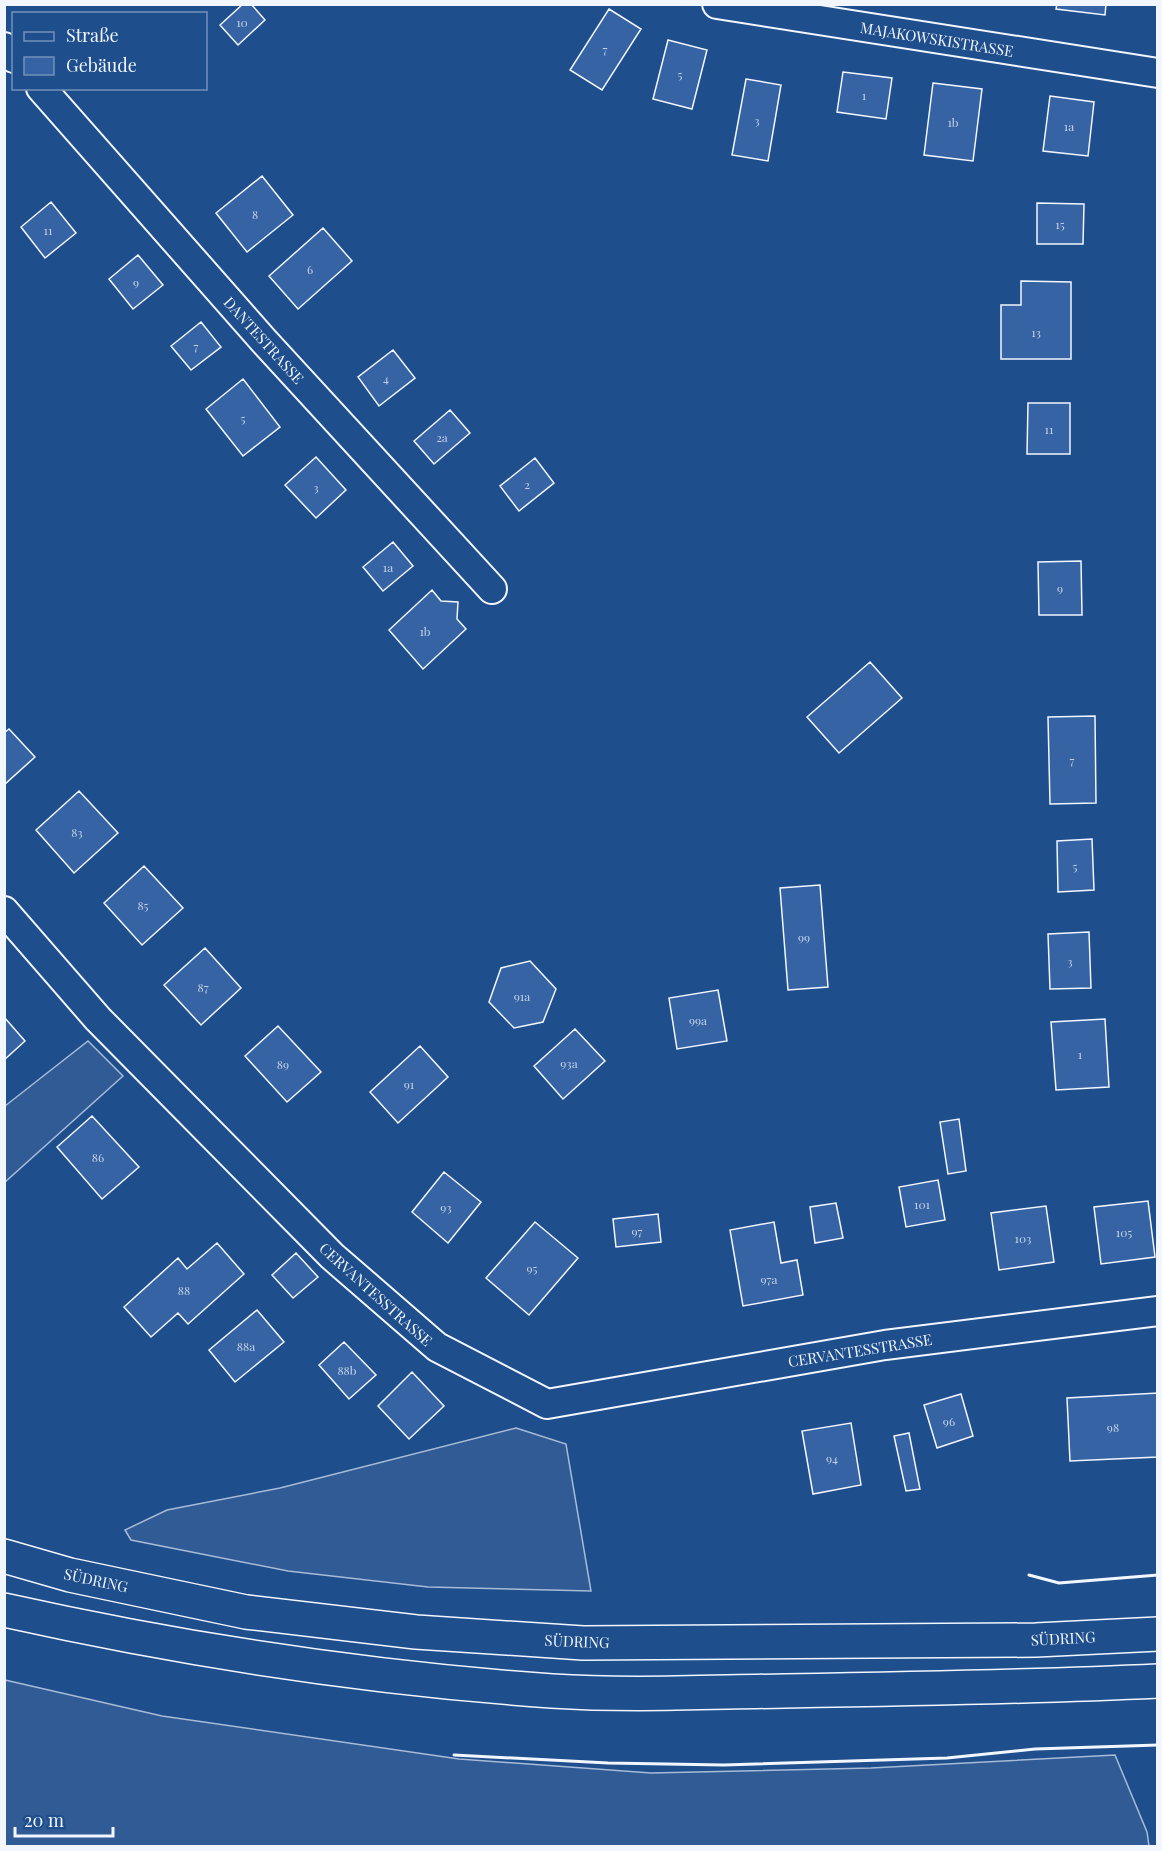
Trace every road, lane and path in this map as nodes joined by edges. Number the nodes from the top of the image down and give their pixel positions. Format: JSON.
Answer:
{"nodes":[{"id":1,"x":717,"y":4,"type":"edge"},
{"id":2,"x":1158,"y":73,"type":"edge"},
{"id":3,"x":43,"y":90,"type":"edge"},
{"id":4,"x":492,"y":589,"type":"dead end"},
{"id":5,"x":4,"y":911,"type":"edge"},
{"id":6,"x":1158,"y":1311,"type":"edge"},
{"id":7,"x":4,"y":1556,"type":"edge"},
{"id":8,"x":4,"y":1610,"type":"edge"},
{"id":9,"x":1158,"y":1634,"type":"edge"},
{"id":10,"x":1158,"y":1681,"type":"edge"}],
"edges":[{"from":1,"to":2,"type":"street","name":"MAJAKOWSKISTRASSE"},
{"from":3,"to":4,"type":"street","name":"DANTESTRASSE"},
{"from":5,"to":6,"type":"street","name":"CERVANTESSTRASSE"},
{"from":7,"to":9,"type":"main road","name":"SÜDRING"},
{"from":8,"to":10,"type":"main road"}]}
